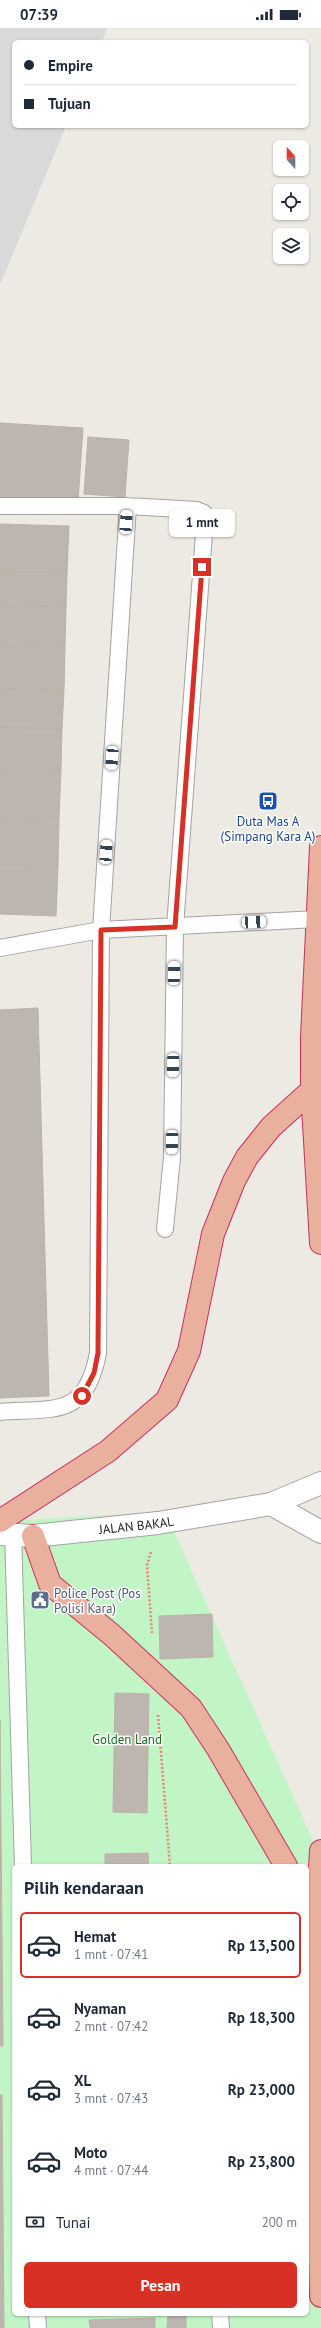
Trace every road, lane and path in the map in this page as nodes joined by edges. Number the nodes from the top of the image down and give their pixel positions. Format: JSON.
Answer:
{"nodes":[{"id":1,"x":0,"y":506,"type":"edge"},
{"id":2,"x":128,"y":506,"type":"junction"},
{"id":3,"x":321,"y":847,"type":"edge"},
{"id":4,"x":317,"y":919,"type":"junction"},
{"id":5,"x":175,"y":927,"type":"junction"},
{"id":6,"x":101,"y":930,"type":"junction"},
{"id":7,"x":0,"y":948,"type":"edge"},
{"id":8,"x":312,"y":1090,"type":"junction"},
{"id":9,"x":165,"y":1229,"type":"dead end"},
{"id":10,"x":321,"y":1243,"type":"edge"},
{"id":11,"x":0,"y":1412,"type":"edge"},
{"id":12,"x":321,"y":1483,"type":"edge"},
{"id":13,"x":271,"y":1504,"type":"junction"},
{"id":14,"x":12,"y":1531,"type":"edge"},
{"id":15,"x":321,"y":1532,"type":"edge"},
{"id":16,"x":321,"y":1851,"type":"edge"},
{"id":17,"x":23,"y":1864,"type":"edge"},
{"id":18,"x":285,"y":1864,"type":"edge"},
{"id":19,"x":309,"y":1909,"type":"edge"},
{"id":20,"x":318,"y":1925,"type":"junction"},
{"id":21,"x":312,"y":2125,"type":"edge"},
{"id":22,"x":321,"y":2296,"type":"edge"},
{"id":23,"x":37,"y":2316,"type":"edge"},
{"id":24,"x":220,"y":2316,"type":"edge"},
{"id":25,"x":38,"y":2328,"type":"edge"},
{"id":26,"x":221,"y":2328,"type":"edge"}],
"edges":[{"from":1,"to":2,"type":"lane"},
{"from":2,"to":5,"type":"lane"},
{"from":2,"to":6,"type":"lane"},
{"from":3,"to":4,"type":"highway"},
{"from":4,"to":5,"type":"lane"},
{"from":4,"to":8,"type":"highway"},
{"from":5,"to":6,"type":"lane"},
{"from":5,"to":9,"type":"lane"},
{"from":6,"to":7,"type":"lane"},
{"from":6,"to":11,"type":"lane"},
{"from":8,"to":10,"type":"highway"},
{"from":8,"to":14,"type":"highway"},
{"from":12,"to":13,"type":"street","name":"JALAN BAKAL"},
{"from":13,"to":14,"type":"street","name":"JALAN BAKAL"},
{"from":13,"to":15,"type":"street"},
{"from":14,"to":17,"type":"lane"},
{"from":14,"to":18,"type":"highway"},
{"from":16,"to":20,"type":"highway"},
{"from":19,"to":20,"type":"highway"},
{"from":20,"to":21,"type":"highway"},
{"from":21,"to":22,"type":"highway"},
{"from":23,"to":25,"type":"lane"},
{"from":24,"to":26,"type":"lane"}]}
